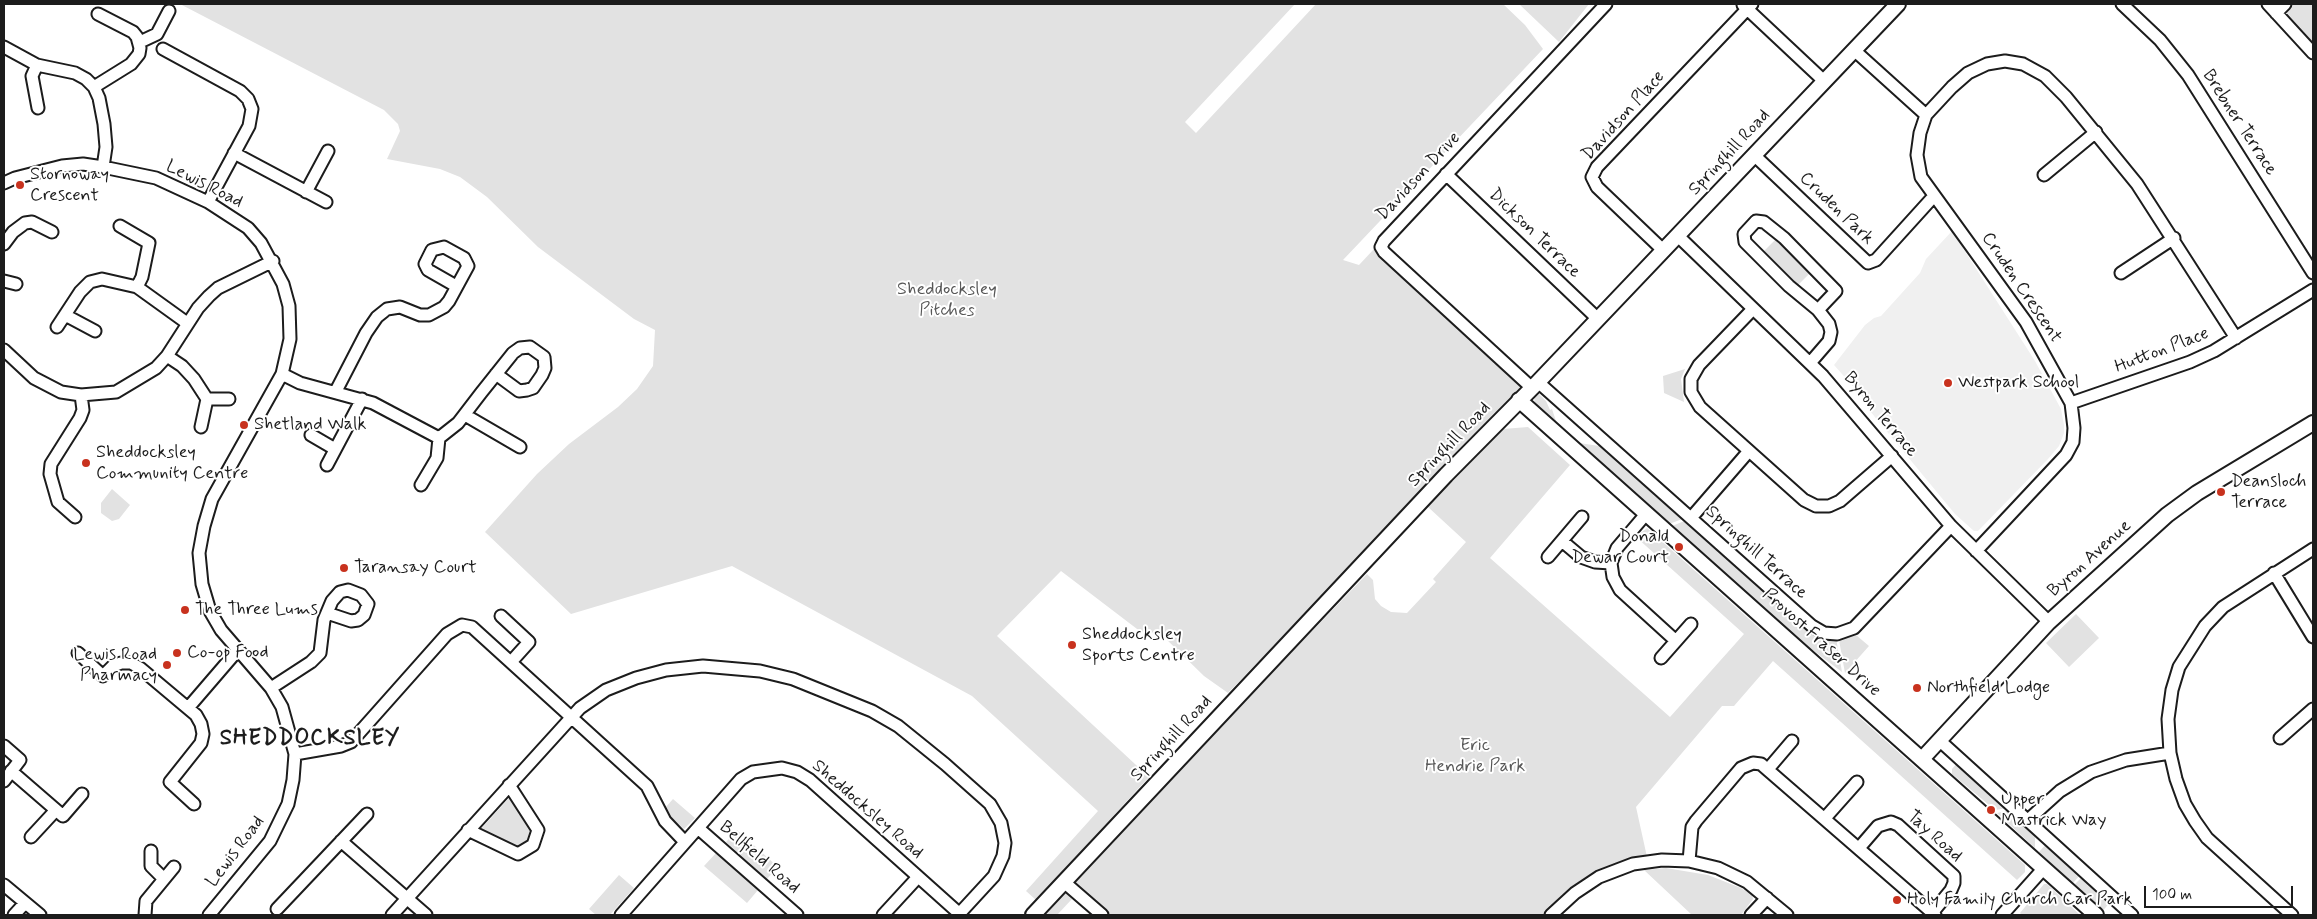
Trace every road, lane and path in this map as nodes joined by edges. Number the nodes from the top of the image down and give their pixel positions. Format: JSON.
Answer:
{"nodes":[{"id":1,"x":1606,"y":4,"type":"edge"},
{"id":2,"x":1898,"y":4,"type":"edge"},
{"id":3,"x":2122,"y":4,"type":"edge"},
{"id":4,"x":2268,"y":4,"type":"edge"},
{"id":5,"x":2285,"y":4,"type":"edge"},
{"id":6,"x":1747,"y":5,"type":"edge"},
{"id":7,"x":169,"y":11,"type":"dead end"},
{"id":8,"x":2276,"y":13,"type":"junction"},
{"id":9,"x":98,"y":14,"type":"dead end"},
{"id":10,"x":140,"y":42,"type":"junction"},
{"id":11,"x":4,"y":46,"type":"edge"},
{"id":12,"x":162,"y":49,"type":"dead end"},
{"id":13,"x":1854,"y":50,"type":"junction"},
{"id":14,"x":2313,"y":53,"type":"edge"},
{"id":15,"x":37,"y":65,"type":"junction"},
{"id":16,"x":1824,"y":81,"type":"junction"},
{"id":17,"x":94,"y":87,"type":"junction"},
{"id":18,"x":38,"y":108,"type":"dead end"},
{"id":19,"x":1926,"y":115,"type":"junction"},
{"id":20,"x":2096,"y":132,"type":"junction"},
{"id":21,"x":328,"y":151,"type":"dead end"},
{"id":22,"x":234,"y":154,"type":"junction"},
{"id":23,"x":1754,"y":154,"type":"junction"},
{"id":24,"x":103,"y":166,"type":"junction"},
{"id":25,"x":1446,"y":174,"type":"junction"},
{"id":26,"x":2044,"y":175,"type":"dead end"},
{"id":27,"x":4,"y":183,"type":"edge"},
{"id":28,"x":306,"y":192,"type":"junction"},
{"id":29,"x":1934,"y":196,"type":"junction"},
{"id":30,"x":208,"y":202,"type":"junction"},
{"id":31,"x":326,"y":202,"type":"dead end"},
{"id":32,"x":120,"y":226,"type":"dead end"},
{"id":33,"x":52,"y":232,"type":"dead end"},
{"id":34,"x":1678,"y":236,"type":"junction"},
{"id":35,"x":2174,"y":238,"type":"junction"},
{"id":36,"x":4,"y":244,"type":"edge"},
{"id":37,"x":1664,"y":251,"type":"junction"},
{"id":38,"x":273,"y":260,"type":"junction"},
{"id":39,"x":2121,"y":272,"type":"dead end"},
{"id":40,"x":2313,"y":273,"type":"edge"},
{"id":41,"x":4,"y":281,"type":"edge"},
{"id":42,"x":16,"y":284,"type":"dead end"},
{"id":43,"x":456,"y":286,"type":"dead end"},
{"id":44,"x":137,"y":287,"type":"junction"},
{"id":45,"x":2313,"y":290,"type":"edge"},
{"id":46,"x":1753,"y":309,"type":"junction"},
{"id":47,"x":1818,"y":310,"type":"junction"},
{"id":48,"x":65,"y":314,"type":"junction"},
{"id":49,"x":1598,"y":320,"type":"junction"},
{"id":50,"x":187,"y":322,"type":"junction"},
{"id":51,"x":58,"y":327,"type":"dead end"},
{"id":52,"x":95,"y":332,"type":"dead end"},
{"id":53,"x":2236,"y":338,"type":"junction"},
{"id":54,"x":6,"y":356,"type":"edge"},
{"id":55,"x":167,"y":356,"type":"junction"},
{"id":56,"x":1810,"y":363,"type":"junction"},
{"id":57,"x":282,"y":374,"type":"junction"},
{"id":58,"x":496,"y":374,"type":"dead end"},
{"id":59,"x":1535,"y":385,"type":"junction"},
{"id":60,"x":336,"y":391,"type":"junction"},
{"id":61,"x":81,"y":395,"type":"junction"},
{"id":62,"x":207,"y":399,"type":"junction"},
{"id":63,"x":229,"y":399,"type":"dead end"},
{"id":64,"x":362,"y":400,"type":"junction"},
{"id":65,"x":1519,"y":400,"type":"junction"},
{"id":66,"x":2071,"y":403,"type":"junction"},
{"id":67,"x":465,"y":415,"type":"junction"},
{"id":68,"x":2313,"y":423,"type":"edge"},
{"id":69,"x":201,"y":427,"type":"dead end"},
{"id":70,"x":311,"y":435,"type":"dead end"},
{"id":71,"x":439,"y":438,"type":"junction"},
{"id":72,"x":520,"y":447,"type":"dead end"},
{"id":73,"x":335,"y":449,"type":"junction"},
{"id":74,"x":1749,"y":451,"type":"junction"},
{"id":75,"x":1892,"y":456,"type":"junction"},
{"id":76,"x":327,"y":465,"type":"dead end"},
{"id":77,"x":421,"y":485,"type":"dead end"},
{"id":78,"x":1646,"y":514,"type":"junction"},
{"id":79,"x":75,"y":517,"type":"dead end"},
{"id":80,"x":1582,"y":517,"type":"dead end"},
{"id":81,"x":1691,"y":518,"type":"junction"},
{"id":82,"x":1951,"y":526,"type":"junction"},
{"id":83,"x":1562,"y":541,"type":"junction"},
{"id":84,"x":2313,"y":549,"type":"edge"},
{"id":85,"x":1976,"y":551,"type":"junction"},
{"id":86,"x":1548,"y":557,"type":"dead end"},
{"id":87,"x":1611,"y":562,"type":"junction"},
{"id":88,"x":2274,"y":573,"type":"junction"},
{"id":89,"x":327,"y":613,"type":"dead end"},
{"id":90,"x":501,"y":616,"type":"dead end"},
{"id":91,"x":2049,"y":622,"type":"junction"},
{"id":92,"x":1691,"y":624,"type":"dead end"},
{"id":93,"x":2313,"y":637,"type":"edge"},
{"id":94,"x":1676,"y":641,"type":"junction"},
{"id":95,"x":237,"y":651,"type":"junction"},
{"id":96,"x":78,"y":653,"type":"dead end"},
{"id":97,"x":1661,"y":658,"type":"dead end"},
{"id":98,"x":512,"y":662,"type":"junction"},
{"id":99,"x":271,"y":688,"type":"junction"},
{"id":100,"x":188,"y":708,"type":"junction"},
{"id":101,"x":2313,"y":709,"type":"edge"},
{"id":102,"x":571,"y":716,"type":"junction"},
{"id":103,"x":2280,"y":738,"type":"dead end"},
{"id":104,"x":1939,"y":740,"type":"junction"},
{"id":105,"x":1792,"y":741,"type":"dead end"},
{"id":106,"x":4,"y":746,"type":"edge"},
{"id":107,"x":2170,"y":753,"type":"junction"},
{"id":108,"x":295,"y":754,"type":"junction"},
{"id":109,"x":1922,"y":759,"type":"junction"},
{"id":110,"x":1768,"y":768,"type":"junction"},
{"id":111,"x":11,"y":771,"type":"junction"},
{"id":112,"x":4,"y":781,"type":"edge"},
{"id":113,"x":1856,"y":782,"type":"dead end"},
{"id":114,"x":509,"y":785,"type":"junction"},
{"id":115,"x":82,"y":794,"type":"dead end"},
{"id":116,"x":194,"y":804,"type":"dead end"},
{"id":117,"x":56,"y":810,"type":"junction"},
{"id":118,"x":367,"y":814,"type":"dead end"},
{"id":119,"x":1825,"y":818,"type":"junction"},
{"id":120,"x":2028,"y":820,"type":"junction"},
{"id":121,"x":698,"y":828,"type":"junction"},
{"id":122,"x":468,"y":830,"type":"junction"},
{"id":123,"x":31,"y":837,"type":"dead end"},
{"id":124,"x":341,"y":841,"type":"junction"},
{"id":125,"x":685,"y":842,"type":"junction"},
{"id":126,"x":1859,"y":848,"type":"junction"},
{"id":127,"x":151,"y":852,"type":"dead end"},
{"id":128,"x":1689,"y":861,"type":"junction"},
{"id":129,"x":174,"y":867,"type":"dead end"},
{"id":130,"x":2044,"y":868,"type":"junction"},
{"id":131,"x":918,"y":877,"type":"junction"},
{"id":132,"x":164,"y":878,"type":"junction"},
{"id":133,"x":1064,"y":882,"type":"junction"},
{"id":134,"x":4,"y":884,"type":"edge"},
{"id":135,"x":406,"y":898,"type":"junction"},
{"id":136,"x":1767,"y":898,"type":"junction"},
{"id":137,"x":25,"y":903,"type":"junction"},
{"id":138,"x":277,"y":909,"type":"dead end"},
{"id":139,"x":626,"y":914,"type":"edge"},
{"id":140,"x":1933,"y":914,"type":"edge"},
{"id":141,"x":14,"y":915,"type":"edge"},
{"id":142,"x":40,"y":915,"type":"edge"},
{"id":143,"x":145,"y":915,"type":"edge"},
{"id":144,"x":209,"y":915,"type":"edge"},
{"id":145,"x":392,"y":915,"type":"edge"},
{"id":146,"x":426,"y":915,"type":"edge"},
{"id":147,"x":797,"y":915,"type":"edge"},
{"id":148,"x":883,"y":915,"type":"edge"},
{"id":149,"x":960,"y":915,"type":"edge"},
{"id":150,"x":1033,"y":915,"type":"edge"},
{"id":151,"x":1102,"y":915,"type":"edge"},
{"id":152,"x":1551,"y":915,"type":"edge"},
{"id":153,"x":1751,"y":915,"type":"edge"},
{"id":154,"x":1787,"y":915,"type":"edge"},
{"id":155,"x":2002,"y":915,"type":"edge"},
{"id":156,"x":2096,"y":915,"type":"edge"},
{"id":157,"x":2132,"y":915,"type":"edge"},
{"id":158,"x":2292,"y":915,"type":"edge"}],
"edges":[{"from":1,"to":25,"type":"street","name":"Davidson Drive"},
{"from":2,"to":13,"type":"street","name":"Springhill Road"},
{"from":3,"to":40,"type":"street","name":"Brebner Terrace"},
{"from":4,"to":8,"type":"street"},
{"from":5,"to":8,"type":"street"},
{"from":6,"to":16,"type":"street"},
{"from":6,"to":37,"type":"street","name":"Davidson Place"},
{"from":7,"to":10,"type":"street"},
{"from":8,"to":14,"type":"street"},
{"from":9,"to":10,"type":"street"},
{"from":10,"to":17,"type":"street"},
{"from":11,"to":15,"type":"street"},
{"from":12,"to":22,"type":"street"},
{"from":13,"to":16,"type":"street","name":"Springhill Road"},
{"from":13,"to":19,"type":"street"},
{"from":15,"to":17,"type":"street"},
{"from":15,"to":18,"type":"street"},
{"from":16,"to":23,"type":"street","name":"Springhill Road"},
{"from":17,"to":24,"type":"street"},
{"from":19,"to":20,"type":"street"},
{"from":19,"to":29,"type":"street","name":"Cruden Crescent"},
{"from":20,"to":26,"type":"street"},
{"from":20,"to":35,"type":"street"},
{"from":21,"to":28,"type":"street"},
{"from":22,"to":28,"type":"street"},
{"from":22,"to":30,"type":"street"},
{"from":23,"to":29,"type":"street","name":"Cruden Park"},
{"from":23,"to":34,"type":"street","name":"Springhill Road"},
{"from":24,"to":27,"type":"street","name":"Lewis Road"},
{"from":24,"to":30,"type":"street","name":"Lewis Road"},
{"from":25,"to":49,"type":"street","name":"Dickson Terrace"},
{"from":25,"to":59,"type":"street","name":"Davidson Drive"},
{"from":28,"to":31,"type":"street"},
{"from":29,"to":66,"type":"street","name":"Cruden Crescent"},
{"from":30,"to":38,"type":"street","name":"Lewis Road"},
{"from":32,"to":44,"type":"street"},
{"from":33,"to":36,"type":"street"},
{"from":34,"to":37,"type":"street","name":"Springhill Road"},
{"from":34,"to":46,"type":"street","name":"Byron Terrace"},
{"from":35,"to":39,"type":"street"},
{"from":35,"to":53,"type":"street"},
{"from":37,"to":49,"type":"street","name":"Springhill Road"},
{"from":38,"to":50,"type":"street"},
{"from":38,"to":57,"type":"street","name":"Lewis Road"},
{"from":41,"to":42,"type":"street"},
{"from":43,"to":60,"type":"street"},
{"from":44,"to":48,"type":"street"},
{"from":44,"to":50,"type":"street"},
{"from":45,"to":53,"type":"street","name":"Hutton Place"},
{"from":46,"to":56,"type":"street","name":"Byron Terrace"},
{"from":46,"to":74,"type":"street"},
{"from":47,"to":47,"type":"street"},
{"from":47,"to":56,"type":"street"},
{"from":48,"to":51,"type":"street"},
{"from":48,"to":52,"type":"street"},
{"from":49,"to":59,"type":"street","name":"Springhill Road"},
{"from":50,"to":55,"type":"street"},
{"from":53,"to":66,"type":"street","name":"Hutton Place"},
{"from":54,"to":61,"type":"street"},
{"from":55,"to":61,"type":"street"},
{"from":55,"to":62,"type":"street"},
{"from":56,"to":75,"type":"street","name":"Byron Terrace"},
{"from":57,"to":60,"type":"street"},
{"from":57,"to":95,"type":"street","name":"Lewis Road"},
{"from":58,"to":67,"type":"street"},
{"from":59,"to":65,"type":"street","name":"Springhill Road"},
{"from":59,"to":81,"type":"street","name":"Springhill Terrace"},
{"from":60,"to":64,"type":"street"},
{"from":61,"to":79,"type":"street"},
{"from":62,"to":63,"type":"street"},
{"from":62,"to":69,"type":"street"},
{"from":64,"to":71,"type":"street"},
{"from":64,"to":73,"type":"street"},
{"from":65,"to":78,"type":"street","name":"Provost Fraser Drive"},
{"from":65,"to":133,"type":"street","name":"Springhill Road"},
{"from":66,"to":85,"type":"street","name":"Cruden Crescent"},
{"from":67,"to":71,"type":"street"},
{"from":67,"to":72,"type":"street"},
{"from":68,"to":91,"type":"street","name":"Byron Avenue"},
{"from":70,"to":73,"type":"street"},
{"from":71,"to":77,"type":"street"},
{"from":73,"to":76,"type":"street"},
{"from":74,"to":75,"type":"street"},
{"from":74,"to":81,"type":"street"},
{"from":75,"to":82,"type":"street","name":"Byron Terrace"},
{"from":78,"to":87,"type":"street"},
{"from":78,"to":109,"type":"street","name":"Provost Fraser Drive"},
{"from":80,"to":83,"type":"street"},
{"from":81,"to":82,"type":"street","name":"Springhill Terrace"},
{"from":82,"to":85,"type":"street","name":"Byron Terrace"},
{"from":83,"to":86,"type":"street"},
{"from":83,"to":87,"type":"street"},
{"from":84,"to":88,"type":"street"},
{"from":85,"to":91,"type":"street","name":"Byron Terrace"},
{"from":87,"to":94,"type":"street"},
{"from":88,"to":93,"type":"street"},
{"from":88,"to":107,"type":"street"},
{"from":89,"to":99,"type":"street"},
{"from":90,"to":98,"type":"street"},
{"from":91,"to":104,"type":"street","name":"Byron Avenue"},
{"from":92,"to":94,"type":"street"},
{"from":94,"to":97,"type":"street"},
{"from":95,"to":99,"type":"street","name":"Lewis Road"},
{"from":95,"to":100,"type":"street"},
{"from":96,"to":100,"type":"street"},
{"from":98,"to":102,"type":"street"},
{"from":98,"to":108,"type":"street"},
{"from":99,"to":108,"type":"street","name":"Lewis Road"},
{"from":100,"to":116,"type":"street"},
{"from":101,"to":103,"type":"street"},
{"from":102,"to":114,"type":"street"},
{"from":102,"to":125,"type":"street"},
{"from":102,"to":149,"type":"street"},
{"from":104,"to":109,"type":"street","name":"Byron Avenue"},
{"from":104,"to":120,"type":"street"},
{"from":105,"to":110,"type":"street"},
{"from":106,"to":111,"type":"street"},
{"from":107,"to":120,"type":"street"},
{"from":107,"to":158,"type":"street"},
{"from":108,"to":144,"type":"street","name":"Lewis Road"},
{"from":109,"to":130,"type":"street","name":"Provost Fraser Drive"},
{"from":110,"to":119,"type":"street","name":"Tay Road"},
{"from":110,"to":128,"type":"street"},
{"from":111,"to":112,"type":"street"},
{"from":111,"to":117,"type":"street"},
{"from":113,"to":119,"type":"street"},
{"from":114,"to":122,"type":"street"},
{"from":114,"to":122,"type":"street"},
{"from":115,"to":117,"type":"street"},
{"from":117,"to":123,"type":"street"},
{"from":118,"to":124,"type":"street"},
{"from":119,"to":126,"type":"street","name":"Tay Road"},
{"from":120,"to":157,"type":"street"},
{"from":121,"to":125,"type":"street","name":"Sheddocksley Road"},
{"from":121,"to":131,"type":"street","name":"Sheddocksley Road"},
{"from":121,"to":147,"type":"street","name":"Bellfield Road"},
{"from":122,"to":135,"type":"street"},
{"from":124,"to":135,"type":"street"},
{"from":124,"to":138,"type":"street"},
{"from":125,"to":139,"type":"street","name":"Sheddocksley Road"},
{"from":126,"to":140,"type":"street","name":"Tay Road"},
{"from":126,"to":140,"type":"street","name":"Tay Road"},
{"from":127,"to":132,"type":"street"},
{"from":128,"to":136,"type":"street"},
{"from":128,"to":152,"type":"street"},
{"from":129,"to":132,"type":"street"},
{"from":130,"to":155,"type":"street"},
{"from":130,"to":156,"type":"street","name":"Provost Fraser Drive"},
{"from":131,"to":148,"type":"street"},
{"from":131,"to":149,"type":"street","name":"Sheddocksley Road"},
{"from":132,"to":143,"type":"street"},
{"from":133,"to":150,"type":"street","name":"Springhill Road"},
{"from":133,"to":151,"type":"street"},
{"from":134,"to":137,"type":"street"},
{"from":135,"to":145,"type":"street"},
{"from":135,"to":146,"type":"street"},
{"from":136,"to":153,"type":"street"},
{"from":136,"to":154,"type":"street"},
{"from":137,"to":141,"type":"street"},
{"from":137,"to":142,"type":"street"}]}
